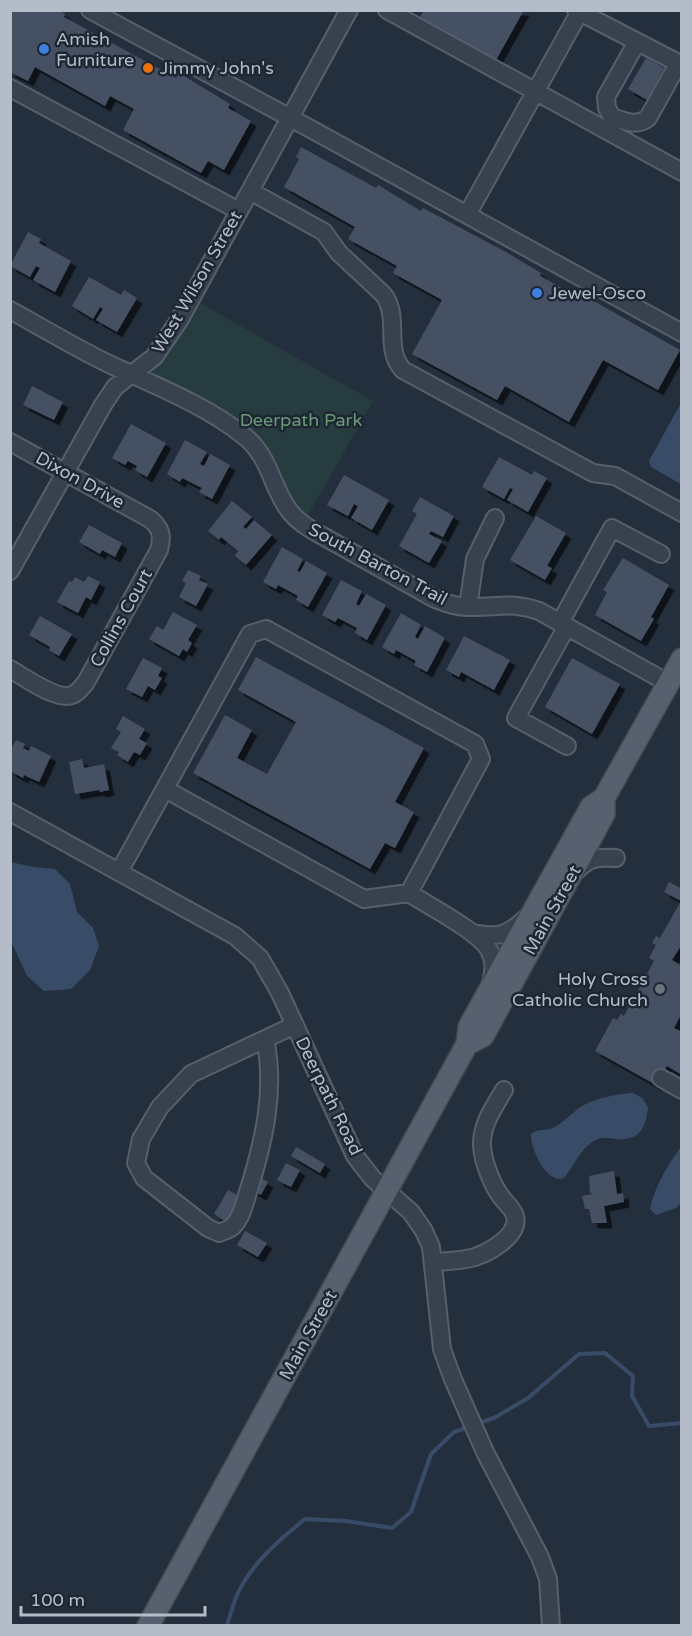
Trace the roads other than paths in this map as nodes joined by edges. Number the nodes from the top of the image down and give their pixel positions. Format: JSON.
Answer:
{"nodes":[{"id":1,"x":90,"y":10,"type":"edge"},
{"id":2,"x":349,"y":10,"type":"edge"},
{"id":3,"x":387,"y":10,"type":"edge"},
{"id":4,"x":577,"y":12,"type":"edge"},
{"id":5,"x":633,"y":40,"type":"junction"},
{"id":6,"x":678,"y":64,"type":"edge"},
{"id":7,"x":10,"y":88,"type":"edge"},
{"id":8,"x":535,"y":91,"type":"junction"},
{"id":9,"x":290,"y":118,"type":"junction"},
{"id":10,"x":586,"y":119,"type":"junction"},
{"id":11,"x":681,"y":172,"type":"edge"},
{"id":12,"x":250,"y":191,"type":"junction"},
{"id":13,"x":239,"y":211,"type":"junction"},
{"id":14,"x":467,"y":215,"type":"junction"},
{"id":15,"x":10,"y":310,"type":"edge"},
{"id":16,"x":681,"y":333,"type":"edge"},
{"id":17,"x":133,"y":374,"type":"junction"},
{"id":18,"x":10,"y":442,"type":"edge"},
{"id":19,"x":65,"y":472,"type":"junction"},
{"id":20,"x":681,"y":513,"type":"edge"},
{"id":21,"x":495,"y":518,"type":"dead end"},
{"id":22,"x":150,"y":519,"type":"joint"},
{"id":23,"x":661,"y":554,"type":"dead end"},
{"id":24,"x":10,"y":572,"type":"edge"},
{"id":25,"x":468,"y":607,"type":"junction"},
{"id":26,"x":563,"y":625,"type":"junction"},
{"id":27,"x":681,"y":659,"type":"edge"},
{"id":28,"x":10,"y":669,"type":"edge"},
{"id":29,"x":668,"y":683,"type":"junction"},
{"id":30,"x":567,"y":746,"type":"dead end"},
{"id":31,"x":165,"y":789,"type":"junction"},
{"id":32,"x":604,"y":798,"type":"junction"},
{"id":33,"x":10,"y":812,"type":"edge"},
{"id":34,"x":601,"y":821,"type":"junction"},
{"id":35,"x":118,"y":872,"type":"junction"},
{"id":36,"x":568,"y":879,"type":"junction"},
{"id":37,"x":409,"y":893,"type":"junction"},
{"id":38,"x":532,"y":912,"type":"junction"},
{"id":39,"x":473,"y":933,"type":"junction"},
{"id":40,"x":488,"y":992,"type":"junction"},
{"id":41,"x":295,"y":1025,"type":"junction"},
{"id":42,"x":265,"y":1039,"type":"junction"},
{"id":43,"x":467,"y":1044,"type":"junction"},
{"id":44,"x":661,"y":1078,"type":"dead end"},
{"id":45,"x":681,"y":1089,"type":"edge"},
{"id":46,"x":504,"y":1090,"type":"dead end"},
{"id":47,"x":387,"y":1190,"type":"junction"},
{"id":48,"x":434,"y":1262,"type":"junction"},
{"id":49,"x":148,"y":1626,"type":"edge"},
{"id":50,"x":551,"y":1626,"type":"edge"}],
"edges":[{"from":1,"to":9,"type":"street"},
{"from":2,"to":9,"type":"street","name":"West Wilson Street"},
{"from":3,"to":8,"type":"street"},
{"from":4,"to":5,"type":"street"},
{"from":4,"to":8,"type":"street"},
{"from":5,"to":6,"type":"street"},
{"from":5,"to":6,"type":"street"},
{"from":5,"to":10,"type":"street"},
{"from":7,"to":13,"type":"street"},
{"from":8,"to":10,"type":"street"},
{"from":8,"to":14,"type":"street"},
{"from":9,"to":12,"type":"street","name":"West Wilson Street"},
{"from":9,"to":14,"type":"street"},
{"from":10,"to":11,"type":"street"},
{"from":12,"to":13,"type":"street","name":"West Wilson Street"},
{"from":12,"to":20,"type":"street"},
{"from":13,"to":17,"type":"street","name":"West Wilson Street"},
{"from":14,"to":16,"type":"street"},
{"from":15,"to":17,"type":"street","name":"South Barton Trail"},
{"from":17,"to":19,"type":"street","name":"West Wilson Street"},
{"from":17,"to":25,"type":"street","name":"South Barton Trail"},
{"from":18,"to":19,"type":"street","name":"Dixon Drive"},
{"from":19,"to":22,"type":"street","name":"Dixon Drive"},
{"from":19,"to":24,"type":"street","name":"West Wilson Street"},
{"from":21,"to":25,"type":"street"},
{"from":22,"to":28,"type":"street","name":"Collins Court"},
{"from":23,"to":26,"type":"street"},
{"from":25,"to":26,"type":"street","name":"South Barton Trail"},
{"from":26,"to":29,"type":"street","name":"South Barton Trail"},
{"from":26,"to":30,"type":"street"},
{"from":27,"to":29,"type":"main road","name":"Main Street"},
{"from":29,"to":32,"type":"main road","name":"Main Street"},
{"from":31,"to":35,"type":"street"},
{"from":31,"to":37,"type":"street"},
{"from":31,"to":37,"type":"street"},
{"from":32,"to":34,"type":"main road","name":"Main Street"},
{"from":32,"to":38,"type":"main road","name":"Main Street"},
{"from":33,"to":35,"type":"street","name":"Deerpath Road"},
{"from":34,"to":36,"type":"main road","name":"Main Street"},
{"from":34,"to":36,"type":"street"},
{"from":35,"to":41,"type":"street","name":"Deerpath Road"},
{"from":36,"to":43,"type":"main road","name":"Main Street"},
{"from":37,"to":39,"type":"street"},
{"from":38,"to":39,"type":"street"},
{"from":38,"to":40,"type":"main road","name":"Main Street"},
{"from":39,"to":40,"type":"street"},
{"from":40,"to":43,"type":"main road","name":"Main Street"},
{"from":41,"to":42,"type":"street"},
{"from":41,"to":47,"type":"street","name":"Deerpath Road"},
{"from":42,"to":42,"type":"street"},
{"from":43,"to":47,"type":"main road","name":"Main Street"},
{"from":44,"to":45,"type":"street"},
{"from":46,"to":48,"type":"street"},
{"from":47,"to":48,"type":"street","name":"Deerpath Road"},
{"from":47,"to":49,"type":"main road","name":"Main Street"},
{"from":48,"to":50,"type":"street","name":"Deerpath Road"}]}
